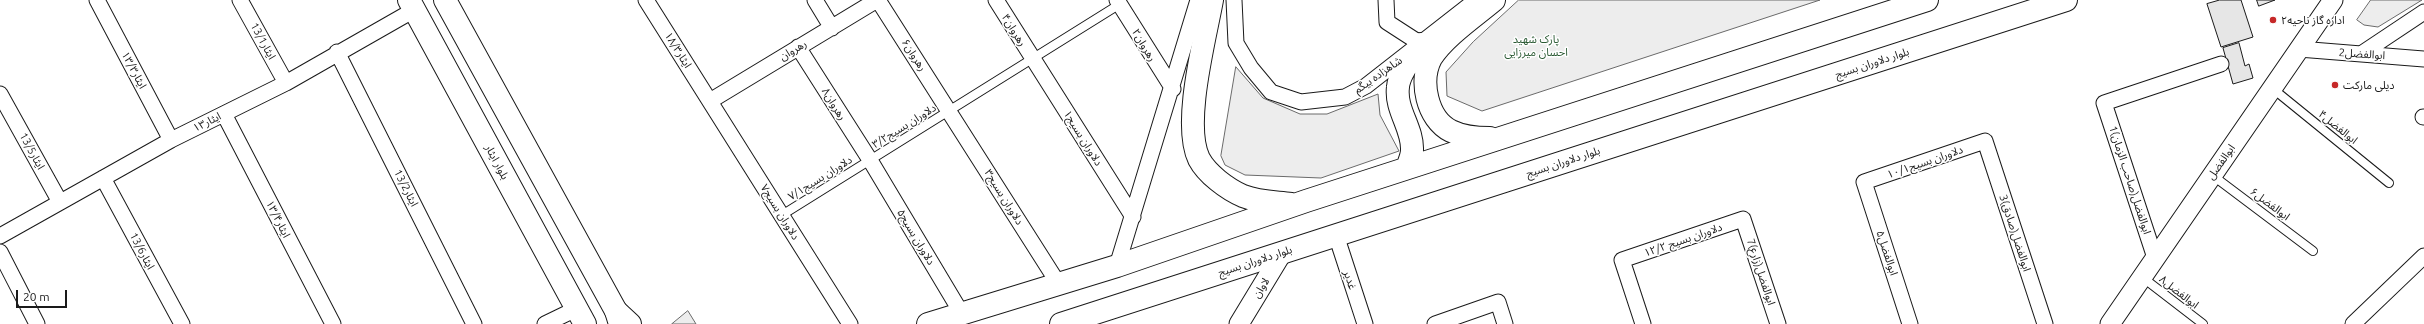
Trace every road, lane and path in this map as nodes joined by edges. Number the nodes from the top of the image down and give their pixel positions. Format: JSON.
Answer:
{"nodes":[{"id":1,"x":97,"y":0,"type":"edge"},
{"id":2,"x":240,"y":0,"type":"edge"},
{"id":3,"x":445,"y":0,"type":"edge"},
{"id":4,"x":646,"y":0,"type":"edge"},
{"id":5,"x":815,"y":0,"type":"edge"},
{"id":6,"x":877,"y":0,"type":"edge"},
{"id":7,"x":996,"y":0,"type":"edge"},
{"id":8,"x":1198,"y":0,"type":"edge"},
{"id":9,"x":1212,"y":0,"type":"edge"},
{"id":10,"x":1234,"y":0,"type":"edge"},
{"id":11,"x":1386,"y":0,"type":"edge"},
{"id":12,"x":1476,"y":0,"type":"edge"},
{"id":13,"x":1494,"y":0,"type":"edge"},
{"id":14,"x":1927,"y":0,"type":"edge"},
{"id":15,"x":2066,"y":0,"type":"edge"},
{"id":16,"x":2333,"y":0,"type":"edge"},
{"id":17,"x":1118,"y":2,"type":"edge"},
{"id":18,"x":411,"y":5,"type":"edge"},
{"id":19,"x":2424,"y":12,"type":"edge"},
{"id":20,"x":832,"y":28,"type":"junction"},
{"id":21,"x":1421,"y":44,"type":"junction"},
{"id":22,"x":798,"y":47,"type":"junction"},
{"id":23,"x":2299,"y":49,"type":"junction"},
{"id":24,"x":337,"y":52,"type":"junction"},
{"id":25,"x":2360,"y":54,"type":"junction"},
{"id":26,"x":1033,"y":59,"type":"junction"},
{"id":27,"x":2424,"y":59,"type":"edge"},
{"id":28,"x":2221,"y":64,"type":"dead end"},
{"id":29,"x":286,"y":83,"type":"junction"},
{"id":30,"x":2272,"y":88,"type":"junction"},
{"id":31,"x":1172,"y":89,"type":"junction"},
{"id":32,"x":2,"y":97,"type":"edge"},
{"id":33,"x":710,"y":101,"type":"junction"},
{"id":34,"x":949,"y":110,"type":"junction"},
{"id":35,"x":224,"y":114,"type":"junction"},
{"id":36,"x":1502,"y":137,"type":"junction"},
{"id":37,"x":171,"y":140,"type":"junction"},
{"id":38,"x":1985,"y":141,"type":"joint"},
{"id":39,"x":870,"y":160,"type":"junction"},
{"id":40,"x":1407,"y":168,"type":"junction"},
{"id":41,"x":2212,"y":175,"type":"junction"},
{"id":42,"x":542,"y":177,"type":"junction"},
{"id":43,"x":103,"y":178,"type":"junction"},
{"id":44,"x":1864,"y":182,"type":"joint"},
{"id":45,"x":2389,"y":183,"type":"dead end"},
{"id":46,"x":513,"y":193,"type":"junction"},
{"id":47,"x":60,"y":202,"type":"junction"},
{"id":48,"x":1296,"y":204,"type":"junction"},
{"id":49,"x":782,"y":215,"type":"junction"},
{"id":50,"x":1133,"y":217,"type":"junction"},
{"id":51,"x":1743,"y":219,"type":"joint"},
{"id":52,"x":1336,"y":235,"type":"junction"},
{"id":53,"x":0,"y":236,"type":"edge"},
{"id":54,"x":2313,"y":251,"type":"dead end"},
{"id":55,"x":0,"y":252,"type":"edge"},
{"id":56,"x":1282,"y":253,"type":"junction"},
{"id":57,"x":2424,"y":256,"type":"edge"},
{"id":58,"x":2155,"y":258,"type":"junction"},
{"id":59,"x":1117,"y":266,"type":"junction"},
{"id":60,"x":2142,"y":277,"type":"junction"},
{"id":61,"x":1058,"y":284,"type":"junction"},
{"id":62,"x":962,"y":314,"type":"junction"},
{"id":63,"x":580,"y":316,"type":"edge"},
{"id":64,"x":622,"y":320,"type":"edge"},
{"id":65,"x":1071,"y":323,"type":"edge"},
{"id":66,"x":37,"y":324,"type":"edge"},
{"id":67,"x":182,"y":324,"type":"edge"},
{"id":68,"x":333,"y":324,"type":"edge"},
{"id":69,"x":474,"y":324,"type":"edge"},
{"id":70,"x":545,"y":324,"type":"edge"},
{"id":71,"x":850,"y":324,"type":"edge"},
{"id":72,"x":928,"y":324,"type":"edge"},
{"id":73,"x":1239,"y":324,"type":"edge"},
{"id":74,"x":1365,"y":324,"type":"edge"},
{"id":75,"x":1435,"y":324,"type":"edge"},
{"id":76,"x":1505,"y":324,"type":"edge"},
{"id":77,"x":1643,"y":324,"type":"edge"},
{"id":78,"x":1778,"y":324,"type":"edge"},
{"id":79,"x":1910,"y":324,"type":"edge"},
{"id":80,"x":2045,"y":324,"type":"edge"},
{"id":81,"x":2110,"y":324,"type":"edge"},
{"id":82,"x":2203,"y":324,"type":"edge"},
{"id":83,"x":2353,"y":324,"type":"edge"}],
"edges":[{"from":1,"to":37,"type":"street","name":"۱۳/۳ایثار"},
{"from":2,"to":29,"type":"street","name":"ایثار13/1"},
{"from":3,"to":42,"type":"main road"},
{"from":4,"to":33,"type":"street","name":"ایثار۱۸/۳"},
{"from":5,"to":20,"type":"street"},
{"from":6,"to":20,"type":"street","name":"رهروان"},
{"from":6,"to":34,"type":"street","name":"رهروان۶"},
{"from":7,"to":26,"type":"street","name":"رهروان۴"},
{"from":8,"to":31,"type":"street"},
{"from":9,"to":48,"type":"main road"},
{"from":10,"to":21,"type":"street","name":"شاهزاده بیگم"},
{"from":11,"to":21,"type":"street"},
{"from":12,"to":21,"type":"street","name":"شاهزاده بیگم"},
{"from":13,"to":36,"type":"main road"},
{"from":14,"to":36,"type":"main road"},
{"from":15,"to":52,"type":"main road","name":"بلوار دلاوران بسیج"},
{"from":16,"to":23,"type":"street","name":"ابوالفضل"},
{"from":17,"to":26,"type":"lane","name":"دلاوران بسیج۳/۲"},
{"from":17,"to":31,"type":"street","name":"رهروان۲"},
{"from":18,"to":24,"type":"street","name":"ایثار۱۳"},
{"from":18,"to":46,"type":"main road","name":"بلوار ایثار"},
{"from":19,"to":25,"type":"street"},
{"from":20,"to":22,"type":"street","name":"رهروان"},
{"from":21,"to":40,"type":"main road"},
{"from":22,"to":33,"type":"street","name":"رهروان"},
{"from":22,"to":39,"type":"street","name":"رهروان۸"},
{"from":23,"to":25,"type":"street","name":"ابوالفضل2"},
{"from":23,"to":30,"type":"street","name":"ابوالفضل"},
{"from":24,"to":29,"type":"street","name":"ایثار۱۳"},
{"from":24,"to":69,"type":"street","name":"ایثار13/2"},
{"from":25,"to":27,"type":"street","name":"ابوالفضل2"},
{"from":26,"to":34,"type":"lane","name":"دلاوران بسیج۳/۲"},
{"from":26,"to":50,"type":"street","name":"دلاوران بسیج۱"},
{"from":28,"to":58,"type":"street","name":"1ابوالفضل(صاحب الزمان)"},
{"from":29,"to":35,"type":"street","name":"ایثار۱۳"},
{"from":30,"to":41,"type":"street","name":"ابوالفضل"},
{"from":30,"to":45,"type":"lane","name":"ابوالفضل۴"},
{"from":31,"to":50,"type":"street"},
{"from":32,"to":47,"type":"street","name":"ایثار13/5"},
{"from":33,"to":49,"type":"street","name":"دلاوران بسیج۷"},
{"from":34,"to":39,"type":"lane","name":"دلاوران بسیج۳/۲"},
{"from":34,"to":61,"type":"street","name":"دلاوران بسیج۳"},
{"from":35,"to":37,"type":"street","name":"ایثار۱۳"},
{"from":35,"to":68,"type":"street","name":"ایثار۱۳/۴"},
{"from":36,"to":40,"type":"main road"},
{"from":37,"to":43,"type":"street","name":"ایثار۱۳"},
{"from":38,"to":44,"type":"street","name":"۱۰/۱دلاوران بسیج"},
{"from":38,"to":80,"type":"street","name":"3ابوالفضل(صادق)"},
{"from":39,"to":49,"type":"lane","name":"دلاوران بسیج۷/۱"},
{"from":39,"to":62,"type":"street","name":"دلاوران بسیج۵"},
{"from":40,"to":48,"type":"main road"},
{"from":41,"to":54,"type":"lane","name":"ابوالفضل۶"},
{"from":41,"to":58,"type":"street","name":"ابوالفضل"},
{"from":42,"to":46,"type":"main road"},
{"from":42,"to":64,"type":"main road"},
{"from":43,"to":47,"type":"street","name":"ایثار۱۳"},
{"from":43,"to":67,"type":"street","name":"ایثار13/6"},
{"from":44,"to":79,"type":"street","name":"ابوالفضل۵"},
{"from":46,"to":63,"type":"main road","name":"بلوار ایثار"},
{"from":47,"to":53,"type":"street","name":"ایثار۱۳"},
{"from":48,"to":59,"type":"main road"},
{"from":49,"to":71,"type":"street","name":"دلاوران بسیج۷"},
{"from":50,"to":59,"type":"street"},
{"from":51,"to":77,"type":"street","name":"دلاوران بسیج ۱۲/۲"},
{"from":51,"to":78,"type":"street","name":"7ابوالفضل(زارع)"},
{"from":52,"to":56,"type":"main road","name":"بلوار دلاوران بسیج"},
{"from":52,"to":74,"type":"street","name":"غدیر"},
{"from":55,"to":66,"type":"street"},
{"from":56,"to":65,"type":"main road","name":"بلوار دلاوران بسیج"},
{"from":56,"to":73,"type":"street","name":"لاوان"},
{"from":57,"to":83,"type":"street"},
{"from":58,"to":60,"type":"street","name":"ابوالفضل"},
{"from":59,"to":61,"type":"main road"},
{"from":60,"to":81,"type":"street","name":"ابوالفضل"},
{"from":60,"to":82,"type":"lane","name":"ابوالفضل۸"},
{"from":61,"to":62,"type":"main road"},
{"from":62,"to":72,"type":"main road"},
{"from":63,"to":70,"type":"street"},
{"from":75,"to":76,"type":"street"}]}
